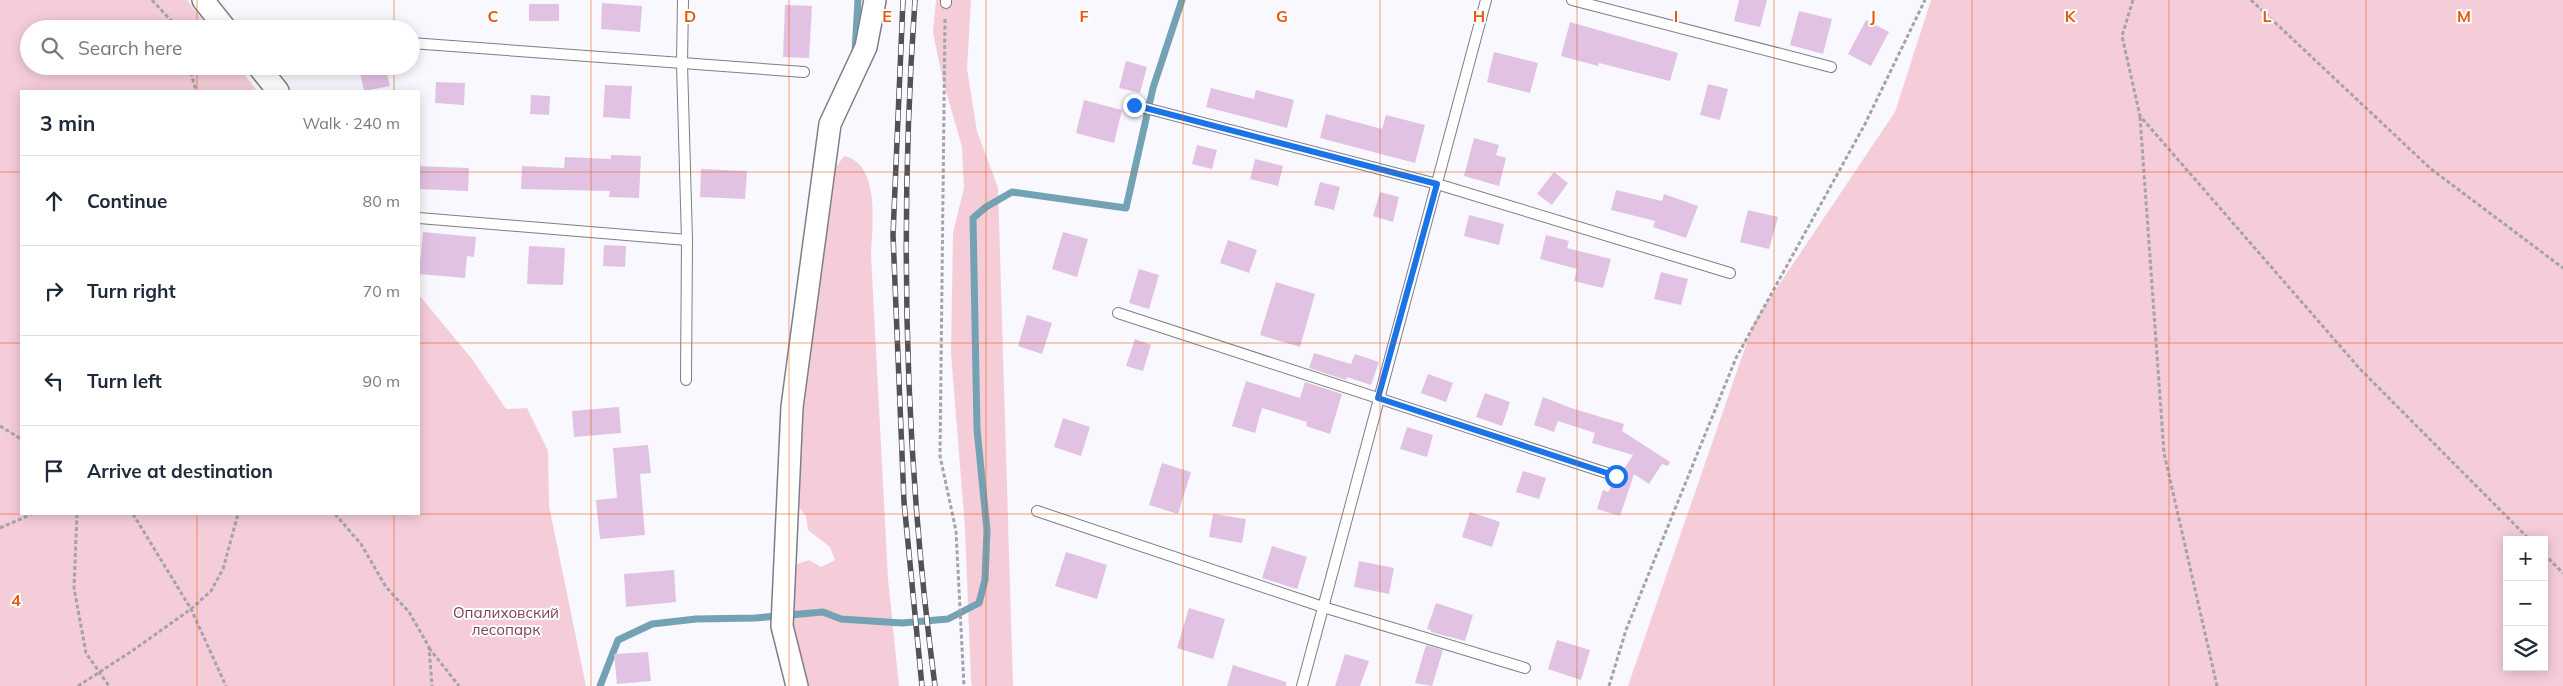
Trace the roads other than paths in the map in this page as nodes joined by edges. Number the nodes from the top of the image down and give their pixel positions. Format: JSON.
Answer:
{"nodes":[{"id":1,"x":203,"y":0,"type":"edge"},
{"id":2,"x":683,"y":0,"type":"edge"},
{"id":3,"x":876,"y":0,"type":"edge"},
{"id":4,"x":1486,"y":0,"type":"edge"},
{"id":5,"x":1572,"y":0,"type":"edge"},
{"id":6,"x":219,"y":20,"type":"edge"},
{"id":7,"x":420,"y":44,"type":"edge"},
{"id":8,"x":682,"y":64,"type":"junction"},
{"id":9,"x":1831,"y":67,"type":"dead end"},
{"id":10,"x":804,"y":72,"type":"dead end"},
{"id":11,"x":265,"y":75,"type":"edge"},
{"id":12,"x":277,"y":90,"type":"edge"},
{"id":13,"x":1134,"y":105,"type":"dead end"},
{"id":14,"x":1437,"y":184,"type":"junction"},
{"id":15,"x":420,"y":218,"type":"edge"},
{"id":16,"x":688,"y":240,"type":"junction"},
{"id":17,"x":1730,"y":274,"type":"dead end"},
{"id":18,"x":1118,"y":313,"type":"dead end"},
{"id":19,"x":686,"y":380,"type":"dead end"},
{"id":20,"x":1378,"y":398,"type":"junction"},
{"id":21,"x":1616,"y":476,"type":"dead end"},
{"id":22,"x":1037,"y":512,"type":"dead end"},
{"id":23,"x":1323,"y":607,"type":"junction"},
{"id":24,"x":1525,"y":668,"type":"dead end"},
{"id":25,"x":797,"y":686,"type":"edge"},
{"id":26,"x":1302,"y":686,"type":"edge"}],
"edges":[{"from":1,"to":6,"type":"street"},
{"from":2,"to":8,"type":"lane"},
{"from":3,"to":25,"type":"street"},
{"from":4,"to":14,"type":"lane"},
{"from":5,"to":9,"type":"lane"},
{"from":7,"to":8,"type":"lane"},
{"from":8,"to":10,"type":"lane"},
{"from":8,"to":16,"type":"lane"},
{"from":11,"to":12,"type":"street"},
{"from":13,"to":14,"type":"lane"},
{"from":14,"to":17,"type":"lane"},
{"from":14,"to":20,"type":"lane"},
{"from":15,"to":16,"type":"lane"},
{"from":16,"to":19,"type":"lane"},
{"from":18,"to":20,"type":"lane"},
{"from":20,"to":21,"type":"lane"},
{"from":20,"to":23,"type":"lane"},
{"from":22,"to":23,"type":"lane"},
{"from":23,"to":24,"type":"lane"},
{"from":23,"to":26,"type":"lane"}]}
